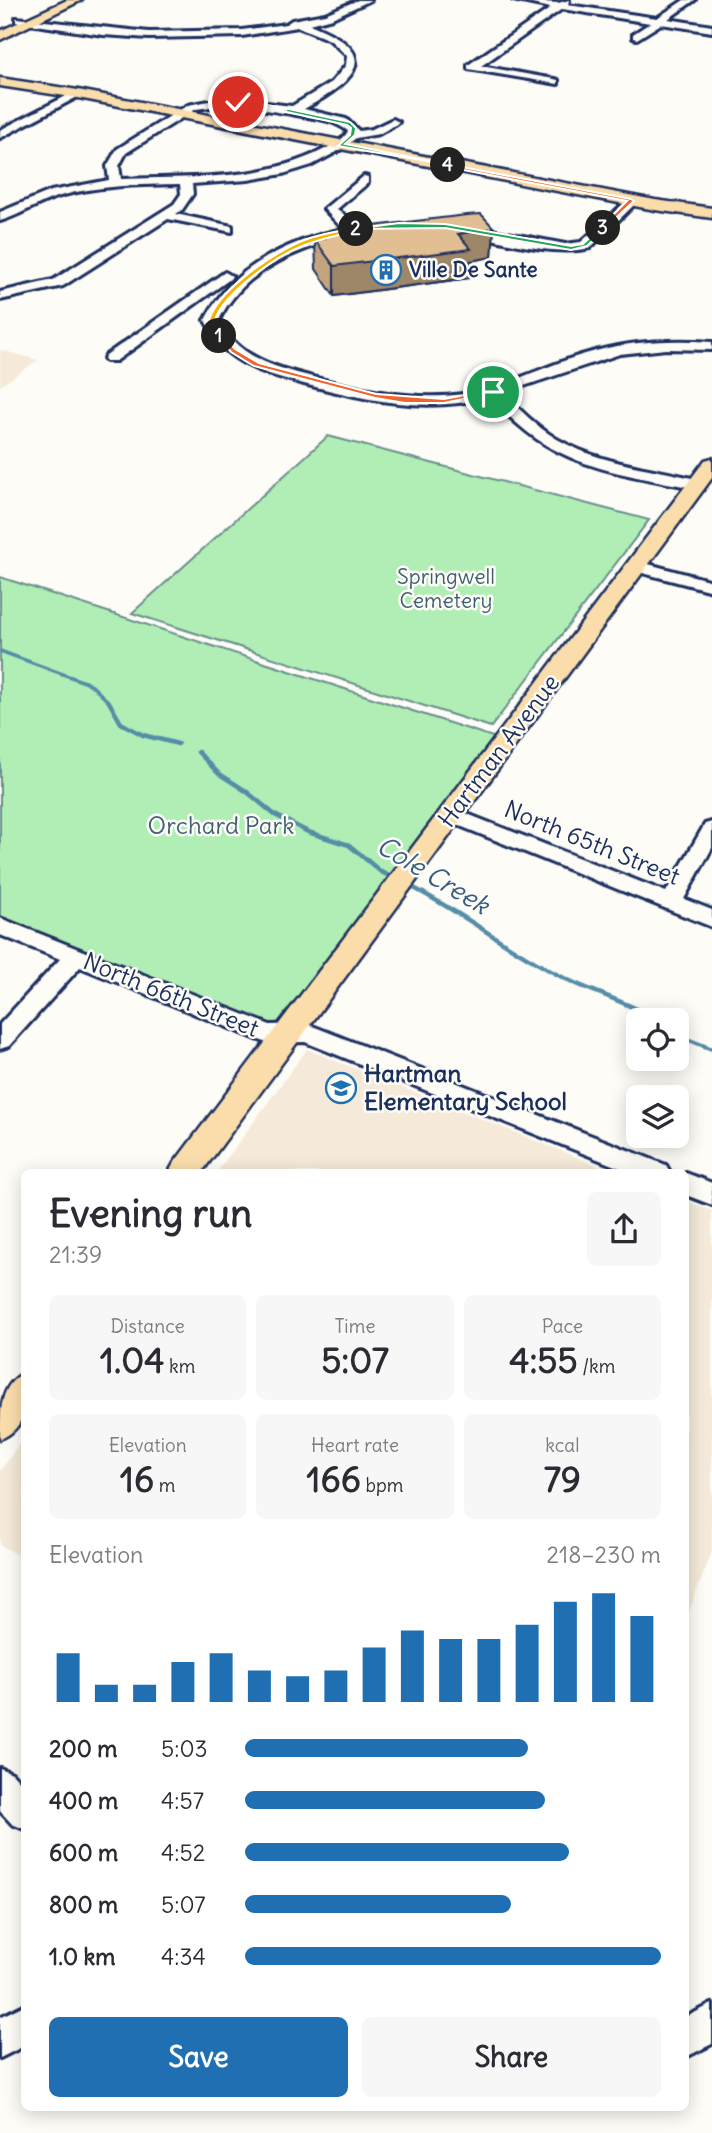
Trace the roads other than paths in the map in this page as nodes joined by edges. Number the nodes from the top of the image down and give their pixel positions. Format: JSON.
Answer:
{"nodes":[{"id":1,"x":62,"y":0,"type":"edge"},
{"id":2,"x":76,"y":0,"type":"edge"},
{"id":3,"x":356,"y":0,"type":"edge"},
{"id":4,"x":366,"y":0,"type":"edge"},
{"id":5,"x":518,"y":0,"type":"edge"},
{"id":6,"x":690,"y":0,"type":"edge"},
{"id":7,"x":565,"y":3,"type":"edge"},
{"id":8,"x":27,"y":20,"type":"junction"},
{"id":9,"x":658,"y":20,"type":"junction"},
{"id":10,"x":294,"y":22,"type":"junction"},
{"id":11,"x":0,"y":29,"type":"edge"},
{"id":12,"x":712,"y":29,"type":"edge"},
{"id":13,"x":0,"y":36,"type":"edge"},
{"id":14,"x":637,"y":36,"type":"dead end"},
{"id":15,"x":0,"y":76,"type":"edge"},
{"id":16,"x":0,"y":82,"type":"edge"},
{"id":17,"x":554,"y":82,"type":"dead end"},
{"id":18,"x":78,"y":94,"type":"junction"},
{"id":19,"x":291,"y":111,"type":"junction"},
{"id":20,"x":181,"y":114,"type":"junction"},
{"id":21,"x":393,"y":122,"type":"dead end"},
{"id":22,"x":0,"y":135,"type":"edge"},
{"id":23,"x":347,"y":140,"type":"junction"},
{"id":24,"x":185,"y":179,"type":"junction"},
{"id":25,"x":364,"y":180,"type":"dead end"},
{"id":26,"x":116,"y":183,"type":"junction"},
{"id":27,"x":631,"y":201,"type":"junction"},
{"id":28,"x":655,"y":205,"type":"junction"},
{"id":29,"x":712,"y":213,"type":"edge"},
{"id":30,"x":166,"y":215,"type":"junction"},
{"id":31,"x":0,"y":218,"type":"edge"},
{"id":32,"x":712,"y":219,"type":"edge"},
{"id":33,"x":445,"y":226,"type":"edge"},
{"id":34,"x":372,"y":227,"type":"edge"},
{"id":35,"x":227,"y":229,"type":"dead end"},
{"id":36,"x":351,"y":230,"type":"junction"},
{"id":37,"x":225,"y":276,"type":"dead end"},
{"id":38,"x":0,"y":296,"type":"edge"},
{"id":39,"x":174,"y":313,"type":"junction"},
{"id":40,"x":201,"y":319,"type":"junction"},
{"id":41,"x":712,"y":346,"type":"edge"},
{"id":42,"x":111,"y":358,"type":"dead end"},
{"id":43,"x":493,"y":392,"type":"junction"},
{"id":44,"x":712,"y":464,"type":"edge"},
{"id":45,"x":698,"y":484,"type":"junction"},
{"id":46,"x":637,"y":566,"type":"junction"},
{"id":47,"x":712,"y":586,"type":"edge"},
{"id":48,"x":452,"y":814,"type":"junction"},
{"id":49,"x":712,"y":829,"type":"edge"},
{"id":50,"x":671,"y":903,"type":"junction"},
{"id":51,"x":712,"y":919,"type":"edge"},
{"id":52,"x":0,"y":926,"type":"edge"},
{"id":53,"x":77,"y":956,"type":"junction"},
{"id":54,"x":287,"y":1033,"type":"junction"},
{"id":55,"x":0,"y":1040,"type":"edge"},
{"id":56,"x":187,"y":1169,"type":"edge"},
{"id":57,"x":649,"y":1169,"type":"edge"},
{"id":58,"x":689,"y":1185,"type":"edge"},
{"id":59,"x":712,"y":1194,"type":"edge"},
{"id":60,"x":21,"y":1394,"type":"edge"},
{"id":61,"x":0,"y":1422,"type":"edge"},
{"id":62,"x":0,"y":1785,"type":"edge"},
{"id":63,"x":21,"y":1809,"type":"edge"},
{"id":64,"x":21,"y":2026,"type":"edge"},
{"id":65,"x":0,"y":2039,"type":"edge"}],
"edges":[{"from":1,"to":8,"type":"main road"},
{"from":2,"to":8,"type":"main road"},
{"from":3,"to":10,"type":"street"},
{"from":4,"to":10,"type":"street"},
{"from":5,"to":7,"type":"street"},
{"from":6,"to":9,"type":"street"},
{"from":7,"to":9,"type":"street"},
{"from":7,"to":17,"type":"street"},
{"from":8,"to":10,"type":"street"},
{"from":8,"to":11,"type":"main road"},
{"from":8,"to":13,"type":"main road"},
{"from":9,"to":12,"type":"street"},
{"from":9,"to":14,"type":"street"},
{"from":10,"to":19,"type":"street"},
{"from":15,"to":18,"type":"main road"},
{"from":16,"to":18,"type":"main road"},
{"from":18,"to":20,"type":"main road"},
{"from":18,"to":22,"type":"street"},
{"from":19,"to":20,"type":"street"},
{"from":19,"to":23,"type":"street"},
{"from":20,"to":23,"type":"main road"},
{"from":20,"to":26,"type":"street"},
{"from":21,"to":23,"type":"street"},
{"from":23,"to":24,"type":"street"},
{"from":23,"to":27,"type":"main road"},
{"from":24,"to":26,"type":"street"},
{"from":24,"to":30,"type":"street"},
{"from":25,"to":36,"type":"street"},
{"from":26,"to":31,"type":"street"},
{"from":27,"to":28,"type":"main road"},
{"from":27,"to":33,"type":"street"},
{"from":28,"to":29,"type":"main road"},
{"from":28,"to":32,"type":"main road"},
{"from":30,"to":35,"type":"street"},
{"from":30,"to":38,"type":"street"},
{"from":34,"to":36,"type":"street"},
{"from":36,"to":40,"type":"street"},
{"from":37,"to":39,"type":"street"},
{"from":39,"to":40,"type":"street"},
{"from":39,"to":42,"type":"street"},
{"from":40,"to":43,"type":"street"},
{"from":41,"to":43,"type":"street"},
{"from":43,"to":45,"type":"street"},
{"from":44,"to":45,"type":"main road","name":"Hartman Avenue"},
{"from":45,"to":46,"type":"main road","name":"Hartman Avenue"},
{"from":46,"to":47,"type":"street"},
{"from":46,"to":48,"type":"main road","name":"Hartman Avenue"},
{"from":48,"to":50,"type":"street","name":"North 65th Street"},
{"from":48,"to":54,"type":"main road","name":"Hartman Avenue"},
{"from":49,"to":50,"type":"street"},
{"from":50,"to":51,"type":"street","name":"North 65th Street"},
{"from":52,"to":53,"type":"street","name":"North 66th Street"},
{"from":53,"to":54,"type":"street","name":"North 66th Street"},
{"from":53,"to":55,"type":"street"},
{"from":54,"to":56,"type":"main road","name":"Hartman Avenue"},
{"from":54,"to":57,"type":"street","name":"North 66th Street"},
{"from":58,"to":59,"type":"street"},
{"from":60,"to":61,"type":"main road"},
{"from":62,"to":63,"type":"street"},
{"from":64,"to":65,"type":"street"}]}
